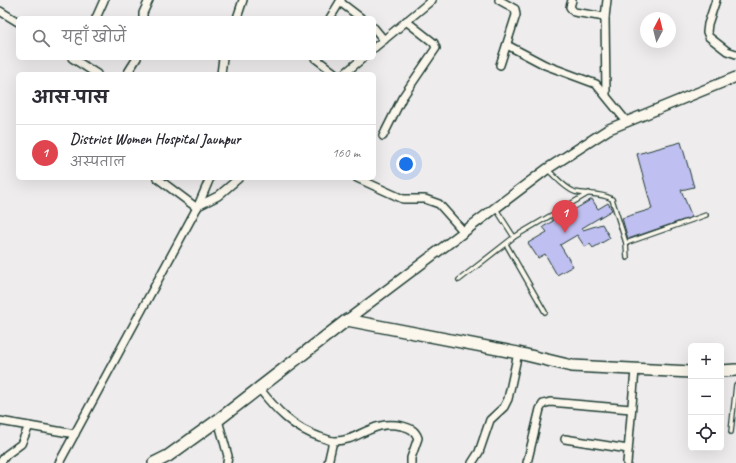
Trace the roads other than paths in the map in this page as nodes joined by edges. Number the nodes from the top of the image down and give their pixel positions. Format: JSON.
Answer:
{"nodes":[{"id":1,"x":104,"y":0,"type":"edge"},
{"id":2,"x":149,"y":0,"type":"edge"},
{"id":3,"x":243,"y":0,"type":"edge"},
{"id":4,"x":432,"y":0,"type":"edge"},
{"id":5,"x":498,"y":0,"type":"edge"},
{"id":6,"x":572,"y":0,"type":"edge"},
{"id":7,"x":607,"y":0,"type":"edge"},
{"id":8,"x":716,"y":0,"type":"edge"},
{"id":9,"x":340,"y":1,"type":"edge"},
{"id":10,"x":0,"y":11,"type":"edge"},
{"id":11,"x":97,"y":16,"type":"edge"},
{"id":12,"x":143,"y":16,"type":"edge"},
{"id":13,"x":238,"y":16,"type":"edge"},
{"id":14,"x":331,"y":16,"type":"edge"},
{"id":15,"x":359,"y":16,"type":"edge"},
{"id":16,"x":605,"y":17,"type":"junction"},
{"id":17,"x":16,"y":21,"type":"edge"},
{"id":18,"x":406,"y":21,"type":"junction"},
{"id":19,"x":376,"y":30,"type":"edge"},
{"id":20,"x":384,"y":40,"type":"junction"},
{"id":21,"x":506,"y":45,"type":"junction"},
{"id":22,"x":376,"y":46,"type":"edge"},
{"id":23,"x":736,"y":54,"type":"edge"},
{"id":24,"x":75,"y":60,"type":"edge"},
{"id":25,"x":136,"y":60,"type":"edge"},
{"id":26,"x":223,"y":60,"type":"edge"},
{"id":27,"x":318,"y":60,"type":"edge"},
{"id":28,"x":361,"y":60,"type":"edge"},
{"id":29,"x":500,"y":65,"type":"dead end"},
{"id":30,"x":94,"y":72,"type":"edge"},
{"id":31,"x":128,"y":72,"type":"edge"},
{"id":32,"x":220,"y":72,"type":"edge"},
{"id":33,"x":333,"y":72,"type":"edge"},
{"id":34,"x":346,"y":72,"type":"edge"},
{"id":35,"x":736,"y":77,"type":"edge"},
{"id":36,"x":606,"y":94,"type":"junction"},
{"id":37,"x":627,"y":122,"type":"junction"},
{"id":38,"x":383,"y":136,"type":"dead end"},
{"id":39,"x":547,"y":169,"type":"junction"},
{"id":40,"x":160,"y":180,"type":"edge"},
{"id":41,"x":209,"y":180,"type":"edge"},
{"id":42,"x":237,"y":180,"type":"edge"},
{"id":43,"x":361,"y":180,"type":"edge"},
{"id":44,"x":589,"y":193,"type":"junction"},
{"id":45,"x":197,"y":207,"type":"junction"},
{"id":46,"x":496,"y":208,"type":"junction"},
{"id":47,"x":706,"y":215,"type":"dead end"},
{"id":48,"x":464,"y":232,"type":"junction"},
{"id":49,"x":514,"y":237,"type":"junction"},
{"id":50,"x":626,"y":243,"type":"junction"},
{"id":51,"x":506,"y":244,"type":"junction"},
{"id":52,"x":627,"y":258,"type":"dead end"},
{"id":53,"x":459,"y":280,"type":"dead end"},
{"id":54,"x":546,"y":312,"type":"dead end"},
{"id":55,"x":347,"y":320,"type":"junction"},
{"id":56,"x":518,"y":353,"type":"junction"},
{"id":57,"x":635,"y":370,"type":"junction"},
{"id":58,"x":736,"y":370,"type":"edge"},
{"id":59,"x":724,"y":371,"type":"edge"},
{"id":60,"x":688,"y":372,"type":"edge"},
{"id":61,"x":736,"y":385,"type":"edge"},
{"id":62,"x":259,"y":388,"type":"junction"},
{"id":63,"x":631,"y":409,"type":"junction"},
{"id":64,"x":218,"y":420,"type":"junction"},
{"id":65,"x":0,"y":421,"type":"edge"},
{"id":66,"x":29,"y":426,"type":"junction"},
{"id":67,"x":732,"y":432,"type":"dead end"},
{"id":68,"x":75,"y":434,"type":"junction"},
{"id":69,"x":565,"y":439,"type":"dead end"},
{"id":70,"x":333,"y":441,"type":"junction"},
{"id":71,"x":628,"y":448,"type":"junction"},
{"id":72,"x":0,"y":463,"type":"edge"},
{"id":73,"x":59,"y":463,"type":"edge"},
{"id":74,"x":154,"y":463,"type":"edge"},
{"id":75,"x":227,"y":463,"type":"edge"},
{"id":76,"x":328,"y":463,"type":"edge"},
{"id":77,"x":411,"y":463,"type":"edge"},
{"id":78,"x":472,"y":463,"type":"edge"},
{"id":79,"x":527,"y":463,"type":"edge"},
{"id":80,"x":627,"y":463,"type":"edge"}],
"edges":[{"from":1,"to":11,"type":"street"},
{"from":2,"to":12,"type":"street"},
{"from":3,"to":13,"type":"street"},
{"from":4,"to":18,"type":"street"},
{"from":5,"to":21,"type":"street"},
{"from":6,"to":16,"type":"street"},
{"from":7,"to":16,"type":"street"},
{"from":8,"to":23,"type":"street"},
{"from":9,"to":14,"type":"street"},
{"from":9,"to":15,"type":"street"},
{"from":10,"to":17,"type":"street"},
{"from":16,"to":36,"type":"street"},
{"from":18,"to":20,"type":"street"},
{"from":18,"to":38,"type":"street"},
{"from":19,"to":20,"type":"street"},
{"from":20,"to":22,"type":"street"},
{"from":21,"to":29,"type":"street"},
{"from":21,"to":36,"type":"street"},
{"from":24,"to":30,"type":"street"},
{"from":25,"to":31,"type":"street"},
{"from":26,"to":32,"type":"street"},
{"from":27,"to":33,"type":"street"},
{"from":28,"to":34,"type":"street"},
{"from":35,"to":37,"type":"street"},
{"from":36,"to":37,"type":"street"},
{"from":37,"to":39,"type":"street"},
{"from":39,"to":44,"type":"lane"},
{"from":39,"to":46,"type":"street"},
{"from":40,"to":45,"type":"street"},
{"from":41,"to":45,"type":"street"},
{"from":42,"to":45,"type":"street"},
{"from":43,"to":48,"type":"street"},
{"from":44,"to":49,"type":"lane"},
{"from":44,"to":50,"type":"lane"},
{"from":45,"to":68,"type":"street"},
{"from":46,"to":48,"type":"street"},
{"from":46,"to":49,"type":"lane"},
{"from":47,"to":50,"type":"lane"},
{"from":48,"to":55,"type":"street"},
{"from":49,"to":51,"type":"lane"},
{"from":50,"to":52,"type":"lane"},
{"from":51,"to":53,"type":"lane"},
{"from":51,"to":54,"type":"lane"},
{"from":55,"to":56,"type":"main road"},
{"from":55,"to":62,"type":"main road"},
{"from":56,"to":57,"type":"main road"},
{"from":56,"to":78,"type":"street"},
{"from":57,"to":60,"type":"main road"},
{"from":57,"to":63,"type":"street"},
{"from":58,"to":59,"type":"main road"},
{"from":61,"to":67,"type":"lane"},
{"from":62,"to":64,"type":"main road"},
{"from":62,"to":70,"type":"street"},
{"from":63,"to":71,"type":"street"},
{"from":63,"to":79,"type":"street"},
{"from":64,"to":74,"type":"main road"},
{"from":64,"to":75,"type":"street"},
{"from":65,"to":66,"type":"street"},
{"from":66,"to":68,"type":"street"},
{"from":66,"to":72,"type":"street"},
{"from":68,"to":73,"type":"street"},
{"from":69,"to":71,"type":"street"},
{"from":70,"to":76,"type":"street"},
{"from":70,"to":77,"type":"street"},
{"from":71,"to":80,"type":"street"}]}
